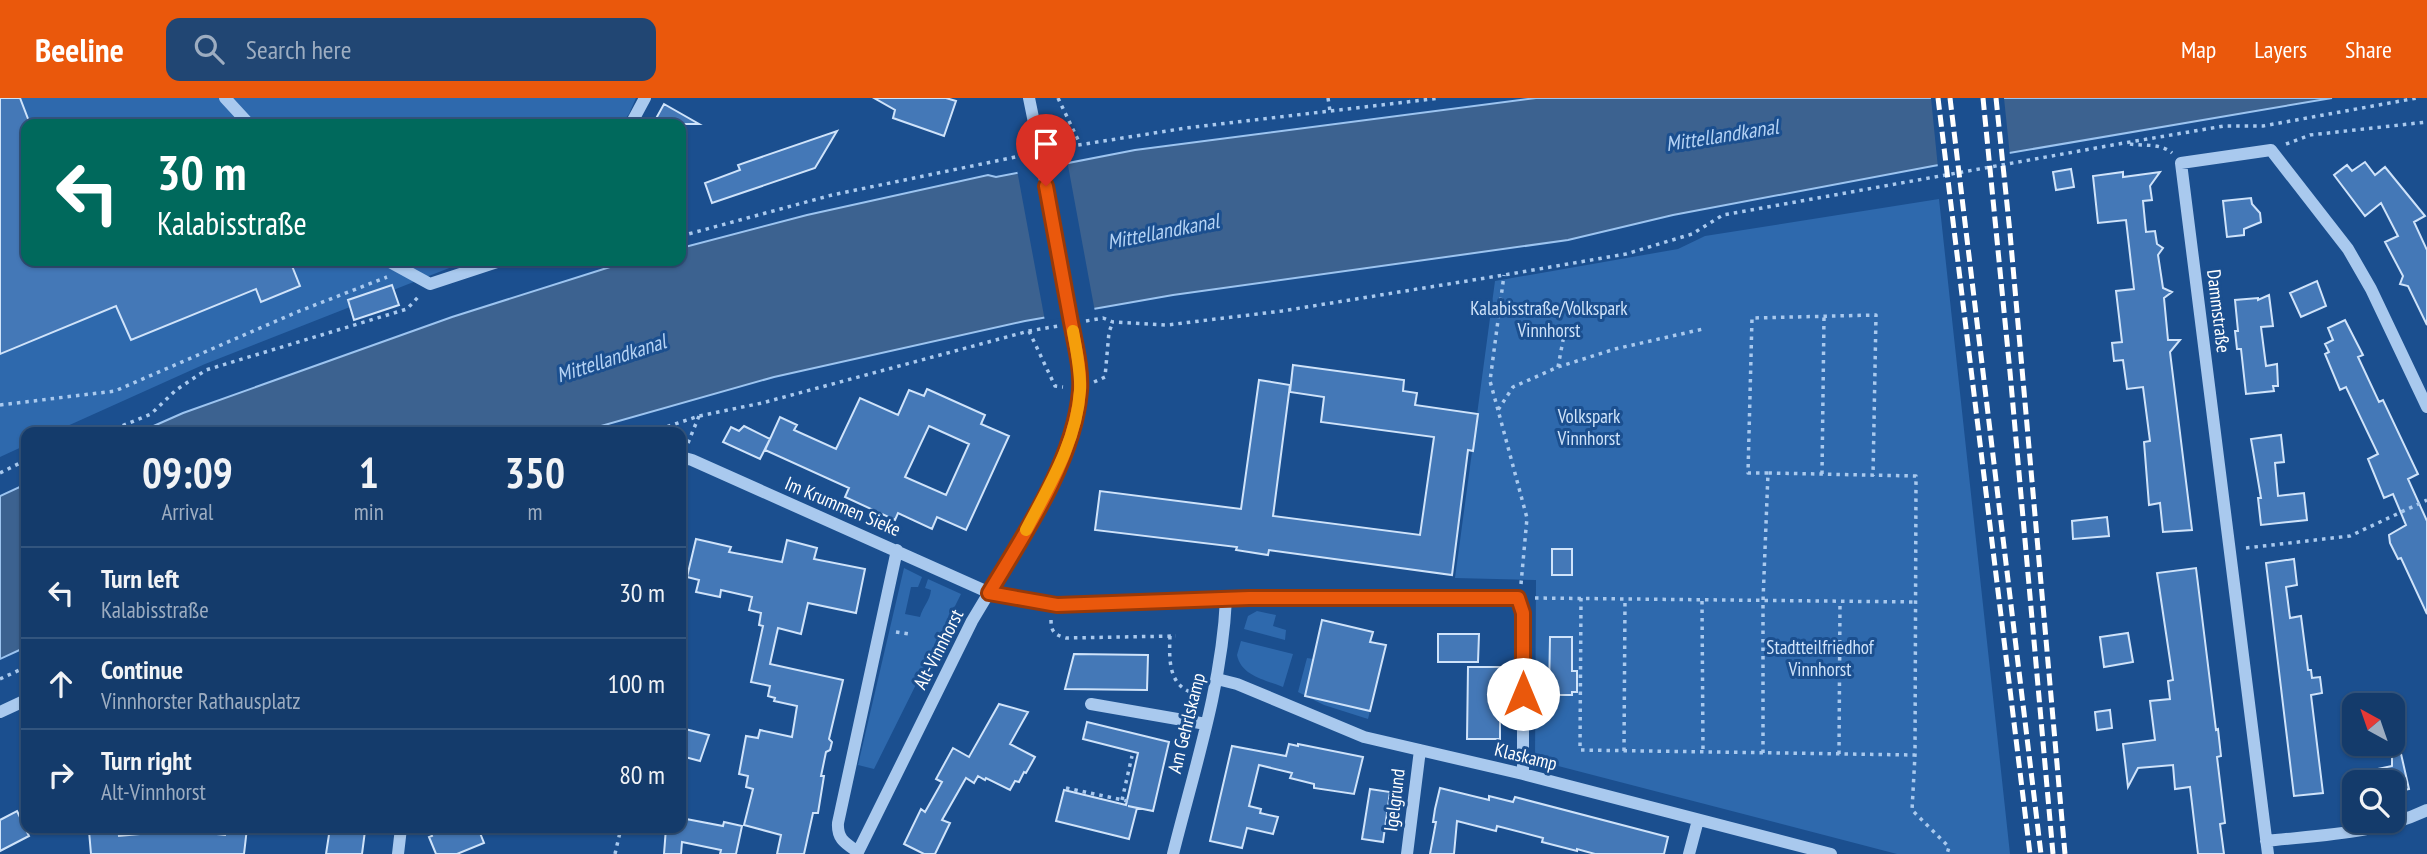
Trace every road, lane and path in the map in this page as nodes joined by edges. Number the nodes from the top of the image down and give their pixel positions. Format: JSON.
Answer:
{"nodes":[{"id":1,"x":225,"y":98,"type":"edge"},
{"id":2,"x":645,"y":98,"type":"edge"},
{"id":3,"x":1029,"y":98,"type":"edge"},
{"id":4,"x":1058,"y":98,"type":"edge"},
{"id":5,"x":1328,"y":98,"type":"edge"},
{"id":6,"x":1440,"y":98,"type":"edge"},
{"id":7,"x":2417,"y":98,"type":"edge"},
{"id":8,"x":1330,"y":111,"type":"junction"},
{"id":9,"x":245,"y":119,"type":"edge"},
{"id":10,"x":634,"y":119,"type":"edge"},
{"id":11,"x":2427,"y":122,"type":"edge"},
{"id":12,"x":2124,"y":143,"type":"junction"},
{"id":13,"x":1080,"y":144,"type":"junction"},
{"id":14,"x":2271,"y":150,"type":"junction"},
{"id":15,"x":1041,"y":152,"type":"dead end"},
{"id":16,"x":1028,"y":155,"type":"dead end"},
{"id":17,"x":2181,"y":163,"type":"junction"},
{"id":18,"x":686,"y":235,"type":"edge"},
{"id":19,"x":397,"y":266,"type":"edge"},
{"id":20,"x":484,"y":266,"type":"edge"},
{"id":21,"x":405,"y":270,"type":"junction"},
{"id":22,"x":1504,"y":275,"type":"junction"},
{"id":23,"x":430,"y":284,"type":"junction"},
{"id":24,"x":1824,"y":316,"type":"junction"},
{"id":25,"x":1113,"y":322,"type":"junction"},
{"id":26,"x":1073,"y":327,"type":"junction"},
{"id":27,"x":1703,"y":329,"type":"dead end"},
{"id":28,"x":1029,"y":331,"type":"junction"},
{"id":29,"x":1564,"y":335,"type":"dead end"},
{"id":30,"x":1558,"y":367,"type":"junction"},
{"id":31,"x":1105,"y":377,"type":"dead end"},
{"id":32,"x":1055,"y":386,"type":"dead end"},
{"id":33,"x":0,"y":405,"type":"edge"},
{"id":34,"x":2427,"y":407,"type":"edge"},
{"id":35,"x":1498,"y":410,"type":"junction"},
{"id":36,"x":699,"y":416,"type":"junction"},
{"id":37,"x":119,"y":427,"type":"edge"},
{"id":38,"x":665,"y":427,"type":"edge"},
{"id":39,"x":686,"y":446,"type":"edge"},
{"id":40,"x":686,"y":459,"type":"edge"},
{"id":41,"x":21,"y":462,"type":"edge"},
{"id":42,"x":0,"y":473,"type":"edge"},
{"id":43,"x":1768,"y":473,"type":"junction"},
{"id":44,"x":1822,"y":474,"type":"junction"},
{"id":45,"x":1873,"y":476,"type":"junction"},
{"id":46,"x":2427,"y":500,"type":"edge"},
{"id":47,"x":897,"y":550,"type":"junction"},
{"id":48,"x":2230,"y":550,"type":"junction"},
{"id":49,"x":989,"y":593,"type":"junction"},
{"id":50,"x":1518,"y":598,"type":"junction"},
{"id":51,"x":1581,"y":598,"type":"junction"},
{"id":52,"x":1226,"y":599,"type":"junction"},
{"id":53,"x":1625,"y":600,"type":"junction"},
{"id":54,"x":1702,"y":601,"type":"junction"},
{"id":55,"x":1763,"y":601,"type":"junction"},
{"id":56,"x":1840,"y":601,"type":"junction"},
{"id":57,"x":1916,"y":602,"type":"junction"},
{"id":58,"x":1051,"y":604,"type":"junction"},
{"id":59,"x":1170,"y":636,"type":"junction"},
{"id":60,"x":1176,"y":636,"type":"dead end"},
{"id":61,"x":21,"y":669,"type":"edge"},
{"id":62,"x":0,"y":679,"type":"edge"},
{"id":63,"x":1217,"y":679,"type":"junction"},
{"id":64,"x":1213,"y":696,"type":"junction"},
{"id":65,"x":21,"y":702,"type":"edge"},
{"id":66,"x":1091,"y":704,"type":"dead end"},
{"id":67,"x":0,"y":712,"type":"edge"},
{"id":68,"x":1206,"y":724,"type":"junction"},
{"id":69,"x":1420,"y":750,"type":"junction"},
{"id":70,"x":1624,"y":751,"type":"junction"},
{"id":71,"x":1703,"y":752,"type":"junction"},
{"id":72,"x":1763,"y":753,"type":"junction"},
{"id":73,"x":1839,"y":754,"type":"junction"},
{"id":74,"x":1915,"y":755,"type":"junction"},
{"id":75,"x":1132,"y":756,"type":"dead end"},
{"id":76,"x":1522,"y":774,"type":"junction"},
{"id":77,"x":1066,"y":788,"type":"dead end"},
{"id":78,"x":1122,"y":800,"type":"junction"},
{"id":79,"x":1132,"y":803,"type":"dead end"},
{"id":80,"x":2427,"y":810,"type":"edge"},
{"id":81,"x":1698,"y":820,"type":"junction"},
{"id":82,"x":400,"y":833,"type":"edge"},
{"id":83,"x":620,"y":833,"type":"edge"},
{"id":84,"x":2267,"y":848,"type":"edge"},
{"id":85,"x":857,"y":853,"type":"edge"},
{"id":86,"x":398,"y":854,"type":"edge"},
{"id":87,"x":615,"y":854,"type":"edge"},
{"id":88,"x":1173,"y":854,"type":"edge"},
{"id":89,"x":1407,"y":854,"type":"edge"},
{"id":90,"x":1689,"y":854,"type":"edge"},
{"id":91,"x":1831,"y":854,"type":"edge"},
{"id":92,"x":1947,"y":854,"type":"edge"}],
"edges":[{"from":1,"to":9,"type":"street"},
{"from":2,"to":10,"type":"street"},
{"from":3,"to":26,"type":"street","name":"Alt-Vinnhorst","bridge":true},
{"from":4,"to":13,"type":"path"},
{"from":5,"to":8,"type":"path"},
{"from":6,"to":8,"type":"path"},
{"from":7,"to":12,"type":"path"},
{"from":8,"to":13,"type":"path"},
{"from":11,"to":14,"type":"path"},
{"from":12,"to":17,"type":"path"},
{"from":12,"to":22,"type":"path"},
{"from":13,"to":15,"type":"path"},
{"from":14,"to":17,"type":"street"},
{"from":14,"to":34,"type":"street"},
{"from":16,"to":18,"type":"path"},
{"from":17,"to":48,"type":"street","name":"Dammstraße"},
{"from":19,"to":21,"type":"street"},
{"from":20,"to":23,"type":"street"},
{"from":21,"to":23,"type":"street"},
{"from":21,"to":33,"type":"path"},
{"from":22,"to":25,"type":"path"},
{"from":22,"to":35,"type":"path"},
{"from":23,"to":37,"type":"path"},
{"from":24,"to":43,"type":"path"},
{"from":24,"to":44,"type":"path"},
{"from":24,"to":45,"type":"path"},
{"from":25,"to":26,"type":"path"},
{"from":25,"to":31,"type":"path"},
{"from":26,"to":28,"type":"path"},
{"from":26,"to":49,"type":"street","name":"Alt-Vinnhorst"},
{"from":27,"to":30,"type":"path"},
{"from":28,"to":32,"type":"path"},
{"from":28,"to":36,"type":"path"},
{"from":29,"to":30,"type":"path"},
{"from":30,"to":35,"type":"path"},
{"from":35,"to":50,"type":"path"},
{"from":36,"to":38,"type":"path"},
{"from":36,"to":39,"type":"path"},
{"from":40,"to":47,"type":"street","name":"Im Krummen Sieke"},
{"from":41,"to":42,"type":"path"},
{"from":43,"to":44,"type":"path"},
{"from":43,"to":55,"type":"path"},
{"from":44,"to":45,"type":"path"},
{"from":45,"to":57,"type":"path"},
{"from":46,"to":48,"type":"path"},
{"from":47,"to":49,"type":"street","name":"Im Krummen Sieke"},
{"from":47,"to":85,"type":"street","name":"Alt-Vinnhorst"},
{"from":48,"to":84,"type":"street","name":"Dammstraße"},
{"from":49,"to":58,"type":"street","name":"Im Krummen Sieke"},
{"from":49,"to":85,"type":"street","name":"Alt-Vinnhorst"},
{"from":50,"to":51,"type":"path"},
{"from":50,"to":52,"type":"street","name":"Im Krummen Sieke"},
{"from":50,"to":76,"type":"street"},
{"from":51,"to":53,"type":"path"},
{"from":51,"to":70,"type":"path"},
{"from":52,"to":58,"type":"street","name":"Im Krummen Sieke"},
{"from":52,"to":63,"type":"street","name":"Am Gehrlskamp"},
{"from":53,"to":54,"type":"path"},
{"from":53,"to":70,"type":"path"},
{"from":54,"to":55,"type":"path"},
{"from":54,"to":71,"type":"path"},
{"from":55,"to":56,"type":"path"},
{"from":55,"to":72,"type":"path"},
{"from":56,"to":57,"type":"path"},
{"from":56,"to":73,"type":"path"},
{"from":57,"to":74,"type":"path"},
{"from":58,"to":59,"type":"path"},
{"from":59,"to":60,"type":"path"},
{"from":59,"to":64,"type":"path"},
{"from":61,"to":62,"type":"path"},
{"from":63,"to":64,"type":"street","name":"Am Gehrlskamp"},
{"from":63,"to":69,"type":"street","name":"Klaskamp"},
{"from":64,"to":68,"type":"street","name":"Am Gehrlskamp"},
{"from":65,"to":67,"type":"street"},
{"from":66,"to":68,"type":"street"},
{"from":68,"to":88,"type":"street","name":"Am Gehrlskamp"},
{"from":69,"to":76,"type":"street","name":"Klaskamp"},
{"from":69,"to":89,"type":"street","name":"Igelgrund"},
{"from":70,"to":71,"type":"path"},
{"from":71,"to":72,"type":"path"},
{"from":72,"to":73,"type":"path"},
{"from":73,"to":74,"type":"path"},
{"from":74,"to":92,"type":"path"},
{"from":75,"to":78,"type":"path"},
{"from":76,"to":81,"type":"street","name":"Klaskamp"},
{"from":77,"to":78,"type":"path"},
{"from":78,"to":79,"type":"path"},
{"from":80,"to":84,"type":"street"},
{"from":81,"to":90,"type":"street"},
{"from":81,"to":91,"type":"street","name":"Klaskamp"},
{"from":82,"to":86,"type":"street"},
{"from":83,"to":87,"type":"path"}]}
